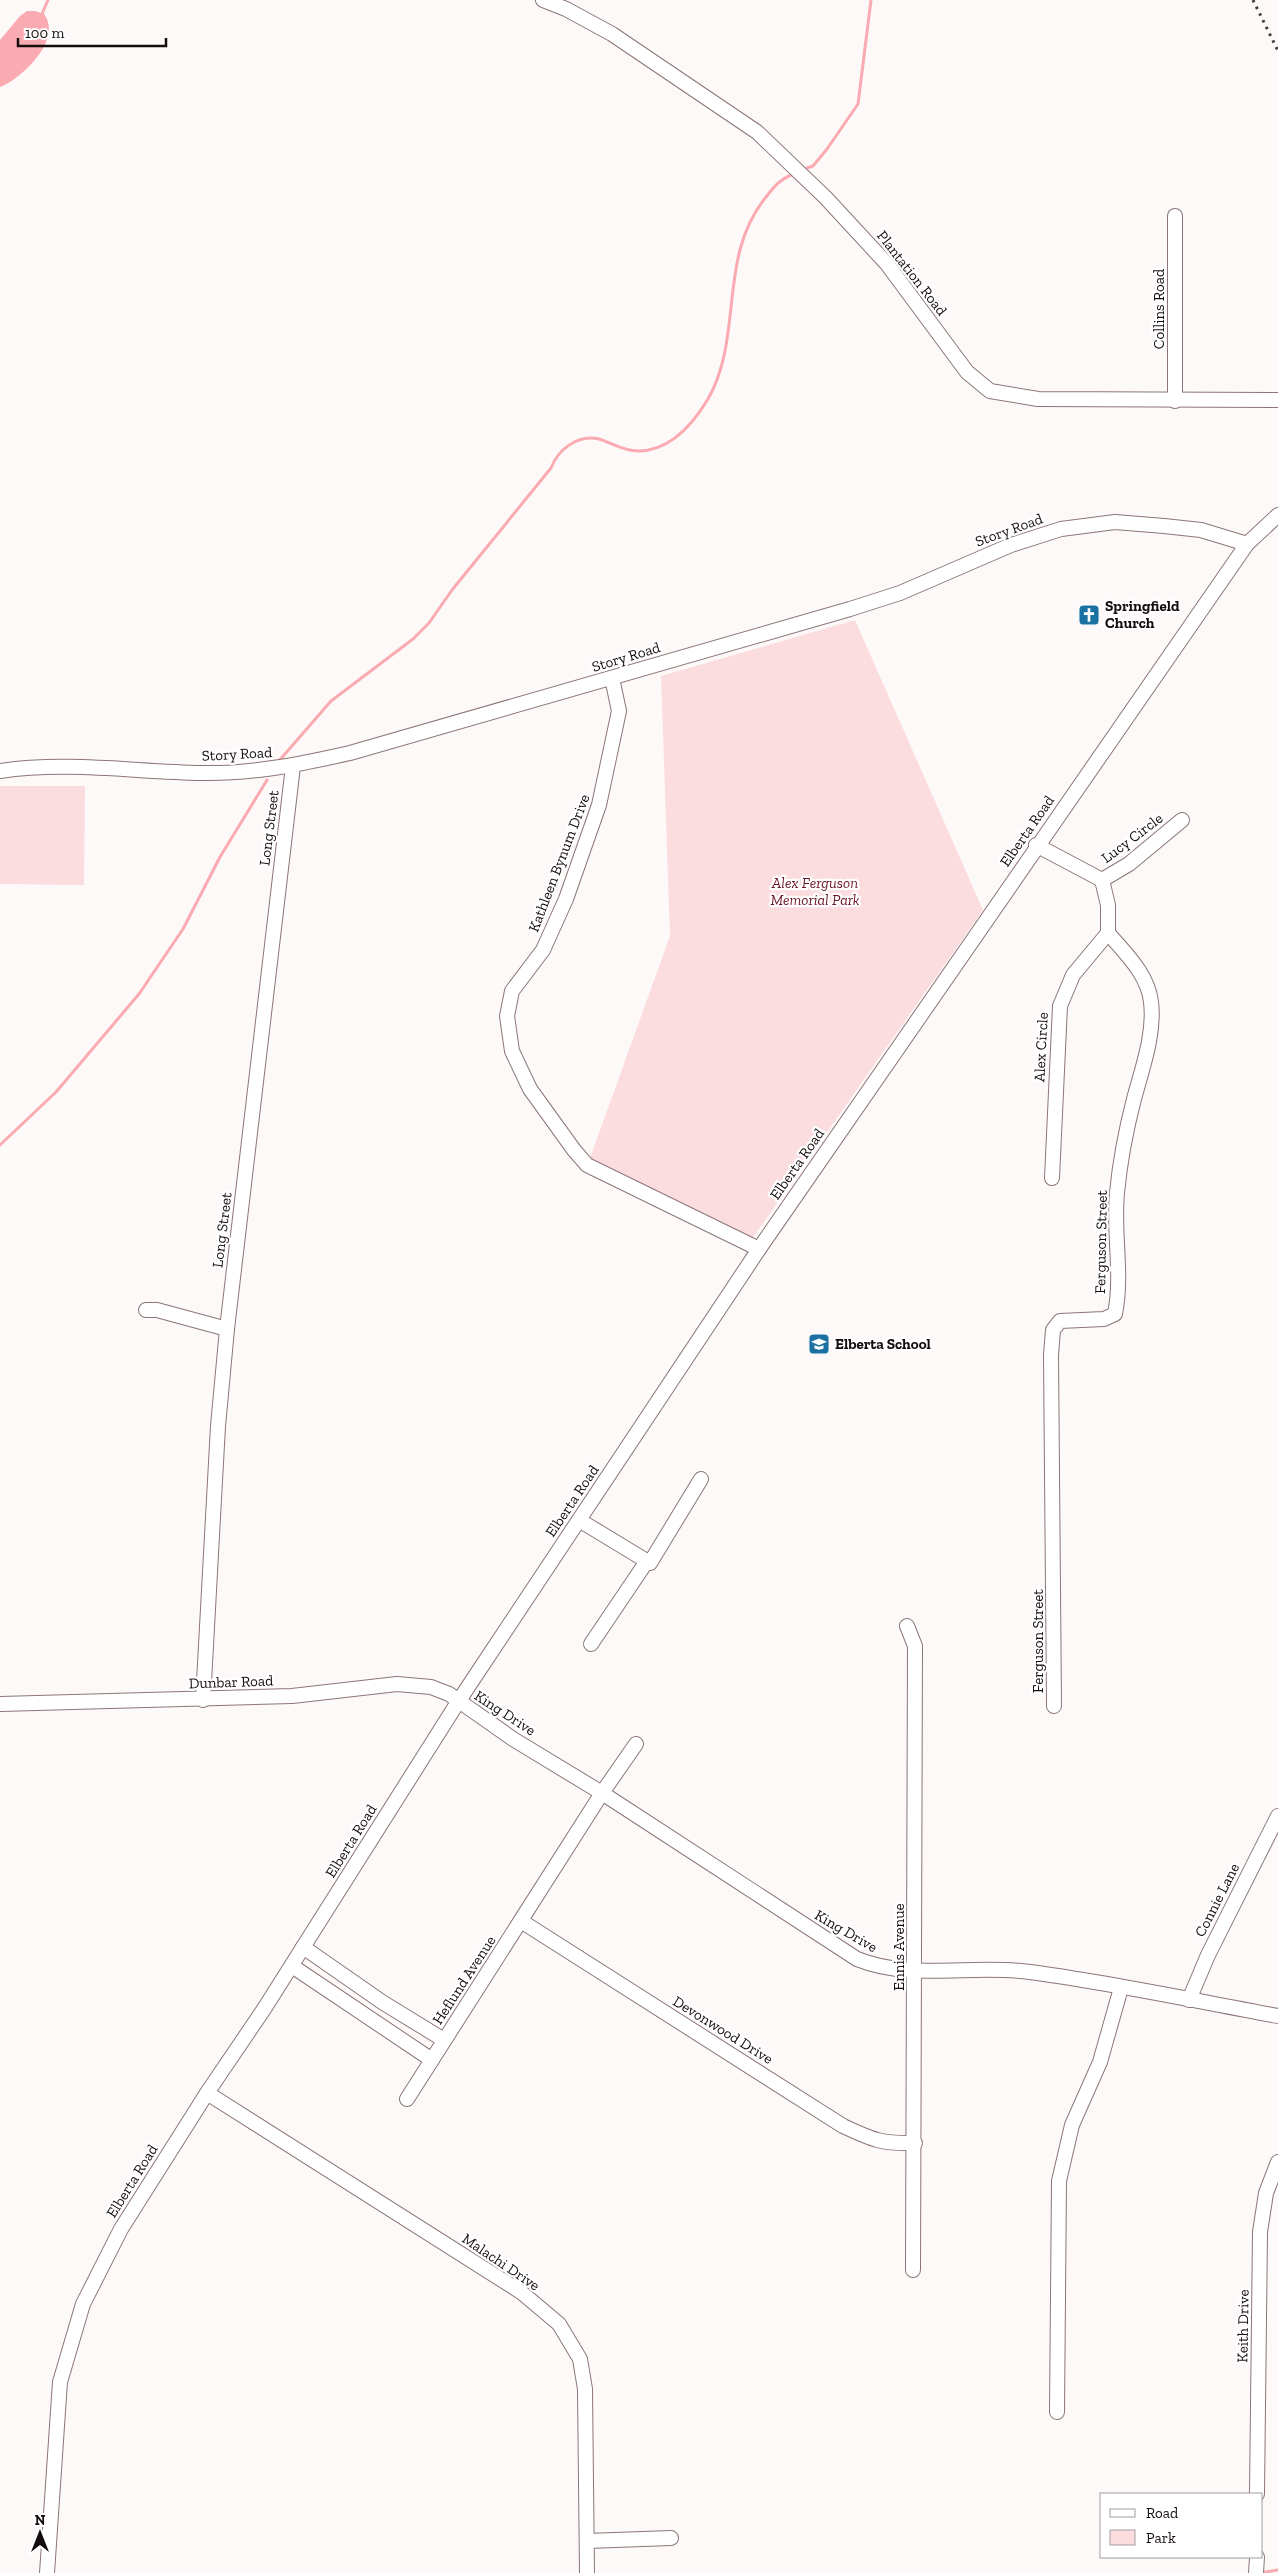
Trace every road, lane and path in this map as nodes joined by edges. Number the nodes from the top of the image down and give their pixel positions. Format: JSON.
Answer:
{"nodes":[{"id":1,"x":543,"y":0,"type":"edge"},
{"id":2,"x":1175,"y":216,"type":"dead end"},
{"id":3,"x":1278,"y":400,"type":"edge"},
{"id":4,"x":1175,"y":401,"type":"junction"},
{"id":5,"x":1278,"y":515,"type":"edge"},
{"id":6,"x":1247,"y":544,"type":"junction"},
{"id":7,"x":612,"y":678,"type":"junction"},
{"id":8,"x":293,"y":766,"type":"junction"},
{"id":9,"x":0,"y":771,"type":"edge"},
{"id":10,"x":1182,"y":820,"type":"dead end"},
{"id":11,"x":1036,"y":846,"type":"junction"},
{"id":12,"x":1102,"y":880,"type":"junction"},
{"id":13,"x":1108,"y":933,"type":"junction"},
{"id":14,"x":1052,"y":1178,"type":"dead end"},
{"id":15,"x":759,"y":1249,"type":"junction"},
{"id":16,"x":146,"y":1310,"type":"dead end"},
{"id":17,"x":227,"y":1329,"type":"junction"},
{"id":18,"x":701,"y":1479,"type":"dead end"},
{"id":19,"x":579,"y":1520,"type":"junction"},
{"id":20,"x":647,"y":1561,"type":"junction"},
{"id":21,"x":907,"y":1626,"type":"dead end"},
{"id":22,"x":591,"y":1644,"type":"dead end"},
{"id":23,"x":203,"y":1700,"type":"junction"},
{"id":24,"x":458,"y":1702,"type":"junction"},
{"id":25,"x":0,"y":1704,"type":"edge"},
{"id":26,"x":1054,"y":1706,"type":"dead end"},
{"id":27,"x":636,"y":1744,"type":"dead end"},
{"id":28,"x":602,"y":1793,"type":"junction"},
{"id":29,"x":1278,"y":1816,"type":"edge"},
{"id":30,"x":521,"y":1921,"type":"junction"},
{"id":31,"x":304,"y":1947,"type":"junction"},
{"id":32,"x":292,"y":1966,"type":"junction"},
{"id":33,"x":915,"y":1970,"type":"junction"},
{"id":34,"x":1121,"y":1988,"type":"junction"},
{"id":35,"x":1189,"y":2000,"type":"junction"},
{"id":36,"x":1278,"y":2016,"type":"edge"},
{"id":37,"x":444,"y":2040,"type":"junction"},
{"id":38,"x":432,"y":2060,"type":"junction"},
{"id":39,"x":207,"y":2093,"type":"junction"},
{"id":40,"x":407,"y":2099,"type":"dead end"},
{"id":41,"x":915,"y":2143,"type":"junction"},
{"id":42,"x":1278,"y":2162,"type":"edge"},
{"id":43,"x":913,"y":2270,"type":"dead end"},
{"id":44,"x":1057,"y":2412,"type":"dead end"},
{"id":45,"x":1257,"y":2493,"type":"edge"},
{"id":46,"x":672,"y":2538,"type":"dead end"},
{"id":47,"x":587,"y":2541,"type":"junction"},
{"id":48,"x":1256,"y":2558,"type":"edge"},
{"id":49,"x":47,"y":2573,"type":"edge"},
{"id":50,"x":587,"y":2573,"type":"edge"},
{"id":51,"x":1256,"y":2573,"type":"edge"}],
"edges":[{"from":1,"to":4,"type":"street","name":"Plantation Road"},
{"from":2,"to":4,"type":"street","name":"Collins Road"},
{"from":3,"to":4,"type":"street","name":"Plantation Road"},
{"from":5,"to":6,"type":"street","name":"Elberta Road"},
{"from":6,"to":7,"type":"street","name":"Story Road"},
{"from":6,"to":11,"type":"street","name":"Elberta Road"},
{"from":7,"to":8,"type":"street","name":"Story Road"},
{"from":7,"to":15,"type":"street","name":"Kathleen Bynum Drive"},
{"from":8,"to":9,"type":"street","name":"Story Road"},
{"from":8,"to":17,"type":"street","name":"Long Street"},
{"from":10,"to":12,"type":"street","name":"Lucy Circle"},
{"from":11,"to":12,"type":"street"},
{"from":11,"to":15,"type":"street","name":"Elberta Road"},
{"from":12,"to":13,"type":"street"},
{"from":13,"to":14,"type":"street","name":"Alex Circle"},
{"from":13,"to":26,"type":"street","name":"Ferguson Street"},
{"from":15,"to":19,"type":"street","name":"Elberta Road"},
{"from":16,"to":17,"type":"street"},
{"from":17,"to":23,"type":"street","name":"Long Street"},
{"from":18,"to":20,"type":"street"},
{"from":19,"to":20,"type":"street"},
{"from":19,"to":24,"type":"street","name":"Elberta Road"},
{"from":20,"to":22,"type":"street"},
{"from":21,"to":33,"type":"street","name":"Ennis Avenue"},
{"from":23,"to":24,"type":"street","name":"Dunbar Road"},
{"from":23,"to":25,"type":"street","name":"Dunbar Road"},
{"from":24,"to":28,"type":"street","name":"King Drive"},
{"from":24,"to":31,"type":"street","name":"Elberta Road"},
{"from":27,"to":28,"type":"street","name":"Heflund Avenue"},
{"from":28,"to":30,"type":"street","name":"Heflund Avenue"},
{"from":28,"to":33,"type":"street","name":"King Drive"},
{"from":29,"to":35,"type":"street","name":"Connie Lane"},
{"from":30,"to":37,"type":"street","name":"Heflund Avenue"},
{"from":30,"to":41,"type":"street","name":"Devonwood Drive"},
{"from":31,"to":32,"type":"street","name":"Elberta Road"},
{"from":31,"to":37,"type":"street","name":"Heflund Avenue"},
{"from":32,"to":38,"type":"street"},
{"from":32,"to":39,"type":"street","name":"Elberta Road"},
{"from":33,"to":34,"type":"street","name":"King Drive"},
{"from":33,"to":41,"type":"street","name":"Ennis Avenue"},
{"from":34,"to":35,"type":"street","name":"King Drive"},
{"from":34,"to":44,"type":"street"},
{"from":35,"to":36,"type":"street","name":"King Drive"},
{"from":37,"to":38,"type":"street"},
{"from":38,"to":40,"type":"street"},
{"from":39,"to":47,"type":"street","name":"Malachi Drive"},
{"from":39,"to":49,"type":"street","name":"Elberta Road"},
{"from":41,"to":43,"type":"street","name":"Ennis Avenue"},
{"from":42,"to":45,"type":"street","name":"Keith Drive"},
{"from":46,"to":47,"type":"street"},
{"from":47,"to":50,"type":"street","name":"Malachi Drive"},
{"from":48,"to":51,"type":"street"}]}
